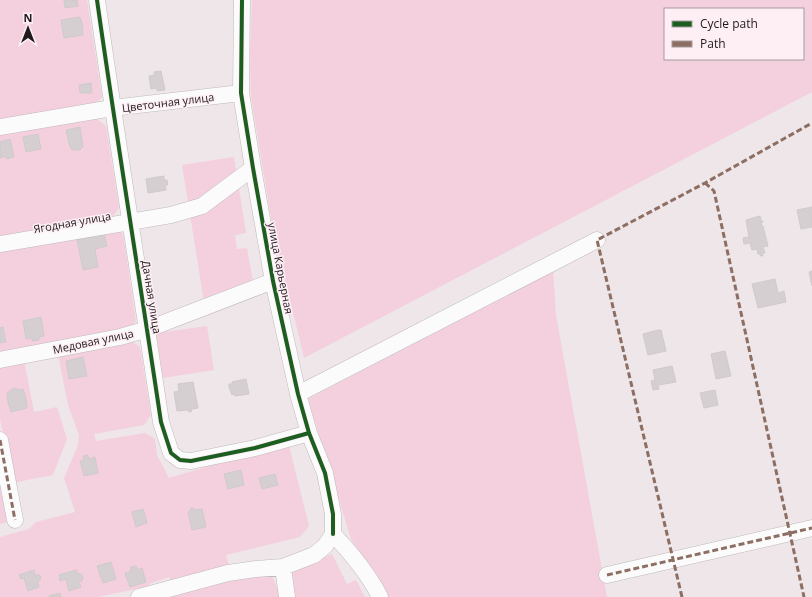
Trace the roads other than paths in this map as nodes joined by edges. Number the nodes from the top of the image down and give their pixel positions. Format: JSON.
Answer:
{"nodes":[{"id":1,"x":97,"y":0,"type":"edge"},
{"id":2,"x":242,"y":0,"type":"edge"},
{"id":3,"x":240,"y":93,"type":"junction"},
{"id":4,"x":112,"y":108,"type":"junction"},
{"id":5,"x":0,"y":127,"type":"edge"},
{"id":6,"x":253,"y":168,"type":"junction"},
{"id":7,"x":131,"y":221,"type":"junction"},
{"id":8,"x":597,"y":240,"type":"dead end"},
{"id":9,"x":0,"y":244,"type":"edge"},
{"id":10,"x":273,"y":281,"type":"junction"},
{"id":11,"x":148,"y":329,"type":"junction"},
{"id":12,"x":0,"y":360,"type":"edge"},
{"id":13,"x":298,"y":394,"type":"junction"},
{"id":14,"x":309,"y":433,"type":"junction"},
{"id":15,"x":0,"y":440,"type":"edge"},
{"id":16,"x":15,"y":520,"type":"dead end"},
{"id":17,"x":812,"y":528,"type":"edge"},
{"id":18,"x":333,"y":534,"type":"junction"},
{"id":19,"x":283,"y":567,"type":"junction"},
{"id":20,"x":607,"y":575,"type":"dead end"},
{"id":21,"x":149,"y":596,"type":"edge"},
{"id":22,"x":287,"y":597,"type":"edge"},
{"id":23,"x":380,"y":597,"type":"edge"}],
"edges":[{"from":1,"to":4,"type":"street","name":"Дачная улица"},
{"from":2,"to":3,"type":"street","name":"улица Карьерная"},
{"from":3,"to":4,"type":"street","name":"Цветочная улица"},
{"from":3,"to":6,"type":"street","name":"улица Карьерная"},
{"from":4,"to":5,"type":"street","name":"Цветочная улица"},
{"from":4,"to":7,"type":"street","name":"Дачная улица"},
{"from":6,"to":7,"type":"street","name":"Ягодная улица"},
{"from":6,"to":10,"type":"street","name":"улица Карьерная"},
{"from":7,"to":9,"type":"street","name":"Ягодная улица"},
{"from":7,"to":11,"type":"street","name":"Дачная улица"},
{"from":8,"to":13,"type":"street"},
{"from":10,"to":11,"type":"street","name":"Медовая улица"},
{"from":10,"to":13,"type":"street","name":"улица Карьерная"},
{"from":11,"to":12,"type":"street","name":"Медовая улица"},
{"from":11,"to":14,"type":"street","name":"Дачная улица"},
{"from":13,"to":14,"type":"street","name":"улица Карьерная"},
{"from":14,"to":18,"type":"street","name":"улица Карьерная"},
{"from":15,"to":16,"type":"street"},
{"from":17,"to":20,"type":"street"},
{"from":18,"to":19,"type":"street"},
{"from":18,"to":23,"type":"street"},
{"from":19,"to":21,"type":"street"},
{"from":19,"to":22,"type":"street"}]}
